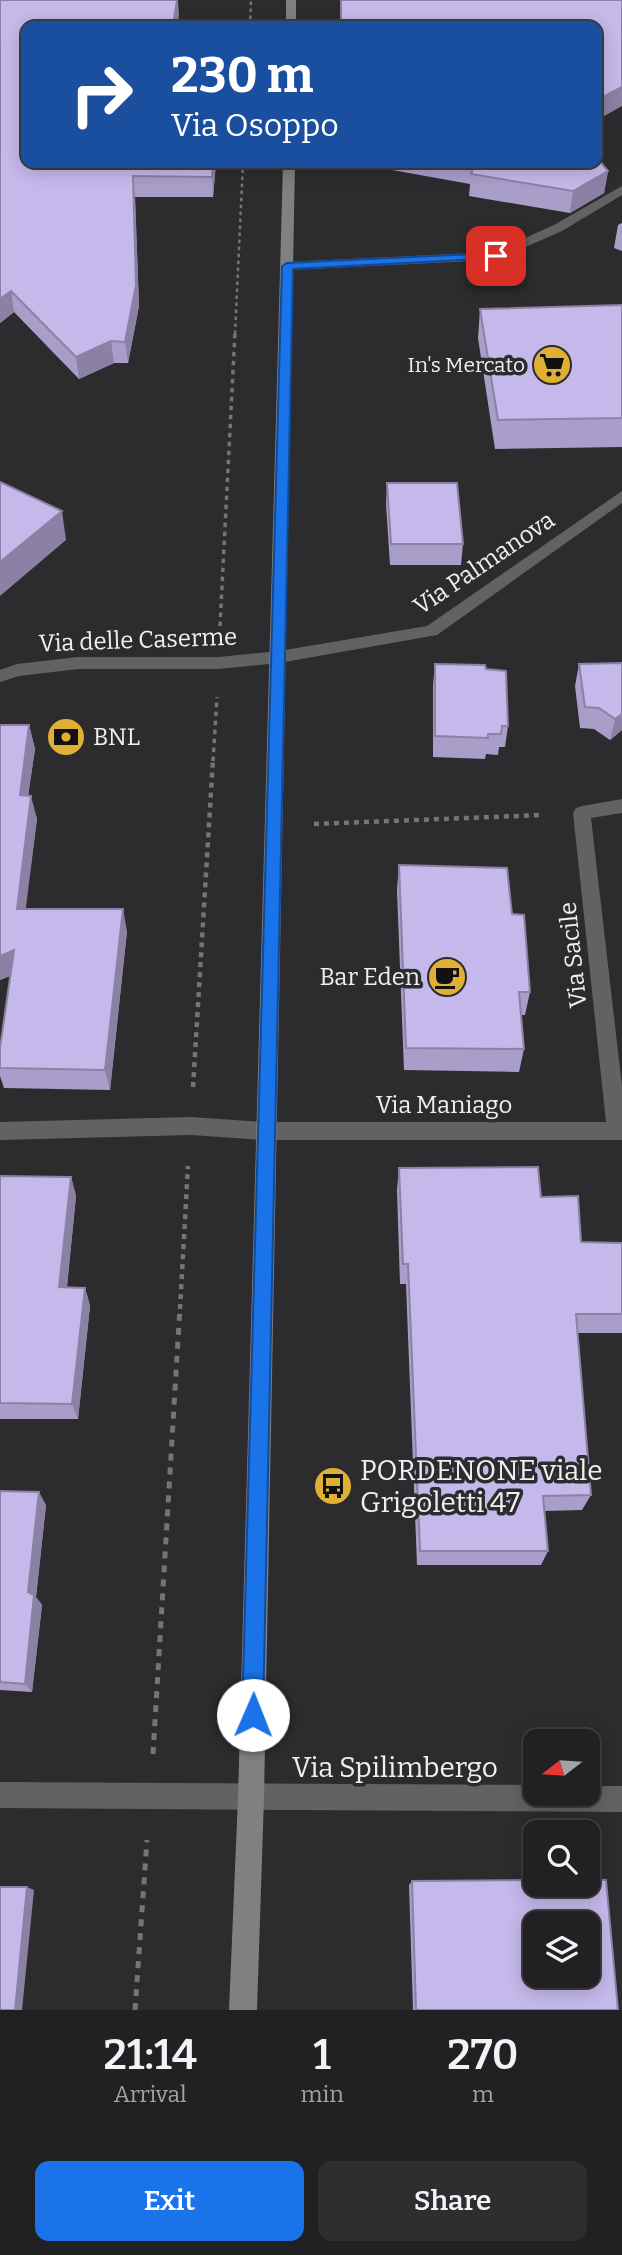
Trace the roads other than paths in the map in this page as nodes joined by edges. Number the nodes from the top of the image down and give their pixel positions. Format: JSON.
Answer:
{"nodes":[{"id":1,"x":291,"y":0,"type":"edge"},
{"id":2,"x":290,"y":21,"type":"edge"},
{"id":3,"x":289,"y":168,"type":"edge"},
{"id":4,"x":622,"y":190,"type":"edge"},
{"id":5,"x":287,"y":266,"type":"junction"},
{"id":6,"x":622,"y":496,"type":"edge"},
{"id":7,"x":279,"y":657,"type":"junction"},
{"id":8,"x":0,"y":676,"type":"edge"},
{"id":9,"x":622,"y":806,"type":"edge"},
{"id":10,"x":0,"y":1131,"type":"edge"},
{"id":11,"x":265,"y":1131,"type":"junction"},
{"id":12,"x":620,"y":1131,"type":"edge"},
{"id":13,"x":0,"y":1795,"type":"edge"},
{"id":14,"x":251,"y":1798,"type":"junction"},
{"id":15,"x":622,"y":1799,"type":"edge"},
{"id":16,"x":243,"y":2010,"type":"edge"}],
"edges":[{"from":1,"to":2,"type":"main road"},
{"from":3,"to":5,"type":"main road"},
{"from":4,"to":5,"type":"street"},
{"from":5,"to":7,"type":"main road"},
{"from":6,"to":7,"type":"street","name":"Via Palmanova"},
{"from":7,"to":8,"type":"street","name":"Via delle Caserme"},
{"from":7,"to":11,"type":"main road"},
{"from":9,"to":12,"type":"street","name":"Via Sacile"},
{"from":10,"to":11,"type":"street","name":"Via Maniago"},
{"from":11,"to":12,"type":"street","name":"Via Maniago"},
{"from":11,"to":14,"type":"main road"},
{"from":13,"to":14,"type":"street","name":"Via Spilimbergo"},
{"from":14,"to":15,"type":"street","name":"Via Spilimbergo"},
{"from":14,"to":16,"type":"main road"}]}
